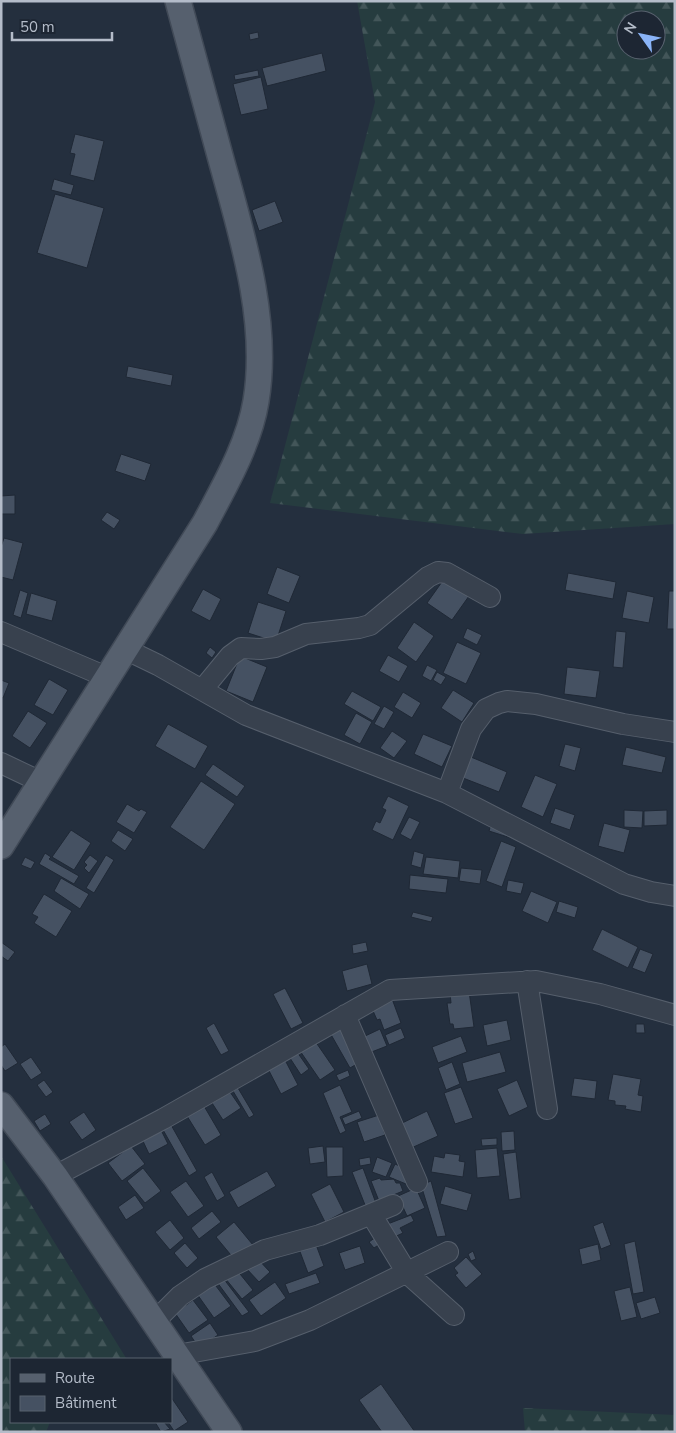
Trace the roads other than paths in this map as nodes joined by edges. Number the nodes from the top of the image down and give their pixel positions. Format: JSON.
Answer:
{"nodes":[{"id":1,"x":178,"y":1,"type":"edge"},
{"id":2,"x":490,"y":598,"type":"dead end"},
{"id":3,"x":1,"y":632,"type":"edge"},
{"id":4,"x":127,"y":650,"type":"junction"},
{"id":5,"x":109,"y":678,"type":"junction"},
{"id":6,"x":202,"y":690,"type":"junction"},
{"id":7,"x":675,"y":732,"type":"edge"},
{"id":8,"x":1,"y":762,"type":"edge"},
{"id":9,"x":41,"y":782,"type":"junction"},
{"id":10,"x":447,"y":793,"type":"junction"},
{"id":11,"x":1,"y":846,"type":"edge"},
{"id":12,"x":675,"y":896,"type":"edge"},
{"id":13,"x":527,"y":981,"type":"junction"},
{"id":14,"x":345,"y":1015,"type":"junction"},
{"id":15,"x":675,"y":1015,"type":"edge"},
{"id":16,"x":1,"y":1105,"type":"edge"},
{"id":17,"x":547,"y":1109,"type":"dead end"},
{"id":18,"x":55,"y":1176,"type":"junction"},
{"id":19,"x":417,"y":1182,"type":"dead end"},
{"id":20,"x":393,"y":1205,"type":"dead end"},
{"id":21,"x":371,"y":1214,"type":"junction"},
{"id":22,"x":448,"y":1252,"type":"dead end"},
{"id":23,"x":407,"y":1273,"type":"junction"},
{"id":24,"x":454,"y":1315,"type":"dead end"},
{"id":25,"x":154,"y":1322,"type":"junction"},
{"id":26,"x":177,"y":1355,"type":"junction"},
{"id":27,"x":229,"y":1432,"type":"edge"}],
"edges":[{"from":1,"to":4,"type":"main road"},
{"from":2,"to":6,"type":"street"},
{"from":3,"to":5,"type":"street"},
{"from":4,"to":5,"type":"main road"},
{"from":4,"to":6,"type":"street"},
{"from":5,"to":9,"type":"main road"},
{"from":6,"to":10,"type":"street"},
{"from":7,"to":10,"type":"street"},
{"from":8,"to":9,"type":"street"},
{"from":9,"to":11,"type":"main road"},
{"from":10,"to":12,"type":"street"},
{"from":13,"to":14,"type":"street"},
{"from":13,"to":15,"type":"street"},
{"from":13,"to":17,"type":"street"},
{"from":14,"to":18,"type":"street"},
{"from":14,"to":19,"type":"street"},
{"from":16,"to":18,"type":"main road"},
{"from":18,"to":25,"type":"main road"},
{"from":20,"to":21,"type":"street"},
{"from":21,"to":23,"type":"street"},
{"from":21,"to":25,"type":"street"},
{"from":22,"to":23,"type":"street"},
{"from":23,"to":24,"type":"street"},
{"from":23,"to":26,"type":"street"},
{"from":25,"to":26,"type":"main road"},
{"from":26,"to":27,"type":"main road"}]}
